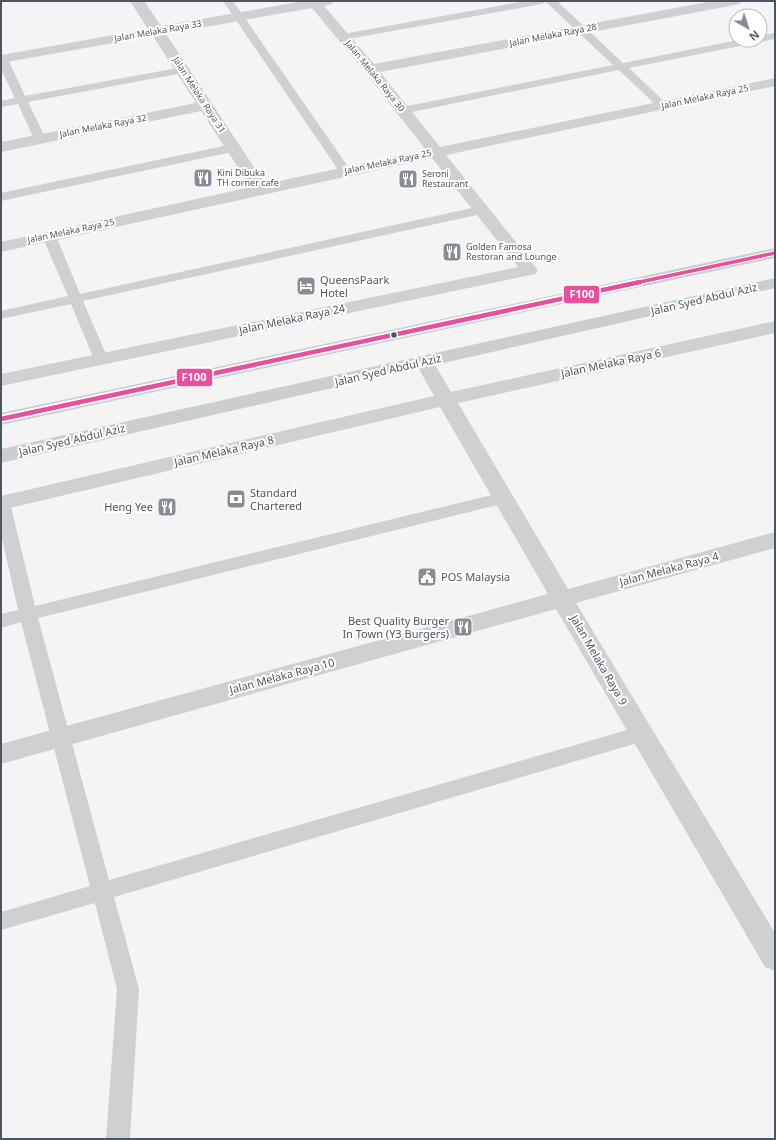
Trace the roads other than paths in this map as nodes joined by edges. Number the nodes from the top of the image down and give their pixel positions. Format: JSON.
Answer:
{"nodes":[{"id":1,"x":137,"y":1,"type":"edge"},
{"id":2,"x":228,"y":1,"type":"edge"},
{"id":3,"x":542,"y":1,"type":"edge"},
{"id":4,"x":551,"y":1,"type":"edge"},
{"id":5,"x":735,"y":1,"type":"edge"},
{"id":6,"x":318,"y":2,"type":"edge"},
{"id":7,"x":238,"y":16,"type":"junction"},
{"id":8,"x":582,"y":30,"type":"junction"},
{"id":9,"x":157,"y":31,"type":"junction"},
{"id":10,"x":343,"y":37,"type":"junction"},
{"id":11,"x":728,"y":45,"type":"edge"},
{"id":12,"x":2,"y":59,"type":"edge"},
{"id":13,"x":622,"y":66,"type":"junction"},
{"id":14,"x":183,"y":70,"type":"junction"},
{"id":15,"x":370,"y":70,"type":"junction"},
{"id":16,"x":775,"y":82,"type":"edge"},
{"id":17,"x":21,"y":101,"type":"junction"},
{"id":18,"x":1,"y":104,"type":"edge"},
{"id":19,"x":206,"y":105,"type":"junction"},
{"id":20,"x":663,"y":106,"type":"junction"},
{"id":21,"x":402,"y":110,"type":"junction"},
{"id":22,"x":40,"y":139,"type":"junction"},
{"id":23,"x":1,"y":147,"type":"edge"},
{"id":24,"x":233,"y":148,"type":"junction"},
{"id":25,"x":436,"y":152,"type":"junction"},
{"id":26,"x":345,"y":171,"type":"junction"},
{"id":27,"x":260,"y":189,"type":"junction"},
{"id":28,"x":1,"y":197,"type":"edge"},
{"id":29,"x":481,"y":210,"type":"junction"},
{"id":30,"x":49,"y":236,"type":"junction"},
{"id":31,"x":1,"y":247,"type":"edge"},
{"id":32,"x":775,"y":253,"type":"edge"},
{"id":33,"x":775,"y":283,"type":"edge"},
{"id":34,"x":76,"y":299,"type":"junction"},
{"id":35,"x":1,"y":315,"type":"edge"},
{"id":36,"x":775,"y":327,"type":"edge"},
{"id":37,"x":102,"y":359,"type":"junction"},
{"id":38,"x":424,"y":362,"type":"junction"},
{"id":39,"x":1,"y":380,"type":"edge"},
{"id":40,"x":447,"y":399,"type":"junction"},
{"id":41,"x":1,"y":419,"type":"edge"},
{"id":42,"x":1,"y":456,"type":"edge"},
{"id":43,"x":504,"y":498,"type":"junction"},
{"id":44,"x":2,"y":503,"type":"edge"},
{"id":45,"x":775,"y":540,"type":"edge"},
{"id":46,"x":563,"y":598,"type":"junction"},
{"id":47,"x":28,"y":614,"type":"junction"},
{"id":48,"x":1,"y":621,"type":"edge"},
{"id":49,"x":641,"y":734,"type":"junction"},
{"id":50,"x":62,"y":737,"type":"junction"},
{"id":51,"x":1,"y":754,"type":"edge"},
{"id":52,"x":101,"y":891,"type":"junction"},
{"id":53,"x":1,"y":921,"type":"edge"},
{"id":54,"x":775,"y":958,"type":"edge"},
{"id":55,"x":118,"y":1139,"type":"edge"}],
"edges":[{"from":1,"to":9,"type":"street","name":"Jalan Melaka Raya 31"},
{"from":2,"to":7,"type":"lane"},
{"from":3,"to":10,"type":"lane"},
{"from":4,"to":8,"type":"lane"},
{"from":5,"to":8,"type":"street","name":"Jalan Melaka Raya 28"},
{"from":6,"to":7,"type":"street","name":"Jalan Melaka Raya 33"},
{"from":6,"to":10,"type":"street","name":"Jalan Melaka Raya 30"},
{"from":7,"to":9,"type":"street","name":"Jalan Melaka Raya 33"},
{"from":7,"to":26,"type":"lane"},
{"from":8,"to":13,"type":"lane"},
{"from":8,"to":15,"type":"street","name":"Jalan Melaka Raya 28"},
{"from":9,"to":12,"type":"street","name":"Jalan Melaka Raya 33"},
{"from":9,"to":14,"type":"street","name":"Jalan Melaka Raya 31"},
{"from":10,"to":15,"type":"street","name":"Jalan Melaka Raya 30"},
{"from":11,"to":13,"type":"lane"},
{"from":12,"to":17,"type":"lane"},
{"from":13,"to":20,"type":"lane"},
{"from":13,"to":21,"type":"lane"},
{"from":14,"to":17,"type":"lane"},
{"from":14,"to":19,"type":"street","name":"Jalan Melaka Raya 31"},
{"from":15,"to":21,"type":"street","name":"Jalan Melaka Raya 30"},
{"from":16,"to":20,"type":"street","name":"Jalan Melaka Raya 25"},
{"from":17,"to":18,"type":"lane"},
{"from":17,"to":22,"type":"lane"},
{"from":19,"to":22,"type":"street","name":"Jalan Melaka Raya 32"},
{"from":19,"to":24,"type":"street","name":"Jalan Melaka Raya 31"},
{"from":20,"to":25,"type":"street","name":"Jalan Melaka Raya 25"},
{"from":21,"to":25,"type":"street","name":"Jalan Melaka Raya 30"},
{"from":22,"to":23,"type":"street","name":"Jalan Melaka Raya 32"},
{"from":24,"to":27,"type":"street","name":"Jalan Melaka Raya 31"},
{"from":24,"to":28,"type":"lane"},
{"from":25,"to":26,"type":"street","name":"Jalan Melaka Raya 25"},
{"from":25,"to":29,"type":"street","name":"Jalan Melaka Raya 24"},
{"from":26,"to":27,"type":"street","name":"Jalan Melaka Raya 25"},
{"from":27,"to":30,"type":"street","name":"Jalan Melaka Raya 25"},
{"from":29,"to":34,"type":"lane"},
{"from":29,"to":37,"type":"street","name":"Jalan Melaka Raya 24"},
{"from":30,"to":31,"type":"street","name":"Jalan Melaka Raya 25"},
{"from":30,"to":34,"type":"lane"},
{"from":32,"to":41,"type":"main road"},
{"from":33,"to":38,"type":"main road","name":"Jalan Syed Abdul Aziz"},
{"from":34,"to":35,"type":"lane"},
{"from":34,"to":37,"type":"lane"},
{"from":36,"to":40,"type":"street","name":"Jalan Melaka Raya 6"},
{"from":37,"to":39,"type":"street","name":"Jalan Melaka Raya 24"},
{"from":38,"to":40,"type":"street","name":"Jalan Melaka Raya 9"},
{"from":38,"to":42,"type":"main road","name":"Jalan Syed Abdul Aziz"},
{"from":40,"to":43,"type":"street","name":"Jalan Melaka Raya 9"},
{"from":40,"to":44,"type":"street","name":"Jalan Melaka Raya 8"},
{"from":43,"to":46,"type":"street","name":"Jalan Melaka Raya 9"},
{"from":43,"to":47,"type":"lane"},
{"from":44,"to":47,"type":"lane"},
{"from":45,"to":46,"type":"street","name":"Jalan Melaka Raya 4"},
{"from":46,"to":49,"type":"street","name":"Jalan Melaka Raya 9"},
{"from":46,"to":50,"type":"street","name":"Jalan Melaka Raya 10"},
{"from":47,"to":48,"type":"lane"},
{"from":47,"to":50,"type":"lane"},
{"from":49,"to":52,"type":"lane"},
{"from":49,"to":54,"type":"street","name":"Jalan Melaka Raya 9"},
{"from":50,"to":51,"type":"street","name":"Jalan Melaka Raya 10"},
{"from":50,"to":52,"type":"lane"},
{"from":52,"to":53,"type":"lane"},
{"from":52,"to":55,"type":"lane"}]}
